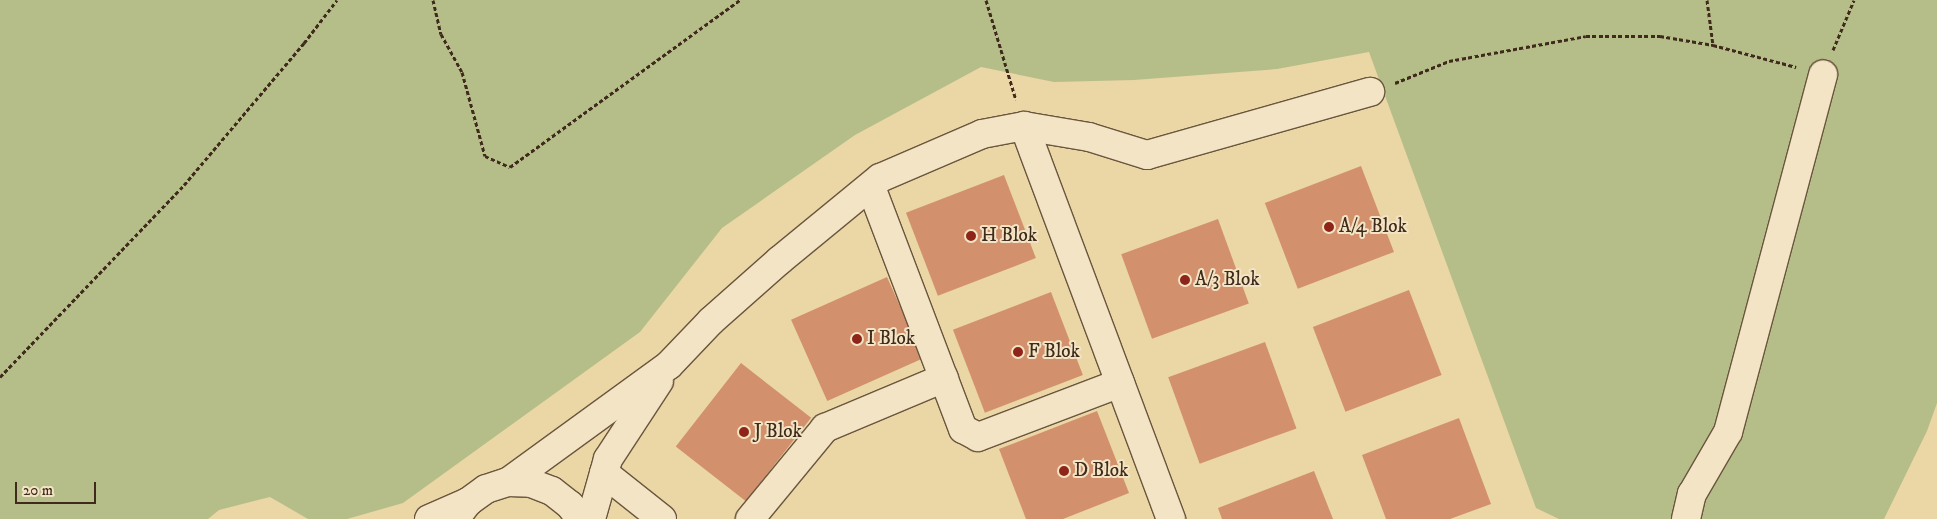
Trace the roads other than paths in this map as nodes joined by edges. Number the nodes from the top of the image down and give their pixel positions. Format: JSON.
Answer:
{"nodes":[{"id":1,"x":1824,"y":74,"type":"road end"},
{"id":2,"x":1370,"y":92,"type":"road end"},
{"id":3,"x":1024,"y":126,"type":"junction"},
{"id":4,"x":871,"y":187,"type":"junction"},
{"id":5,"x":669,"y":366,"type":"junction"},
{"id":6,"x":944,"y":378,"type":"junction"},
{"id":7,"x":1120,"y":383,"type":"junction"},
{"id":8,"x":604,"y":473,"type":"junction"},
{"id":9,"x":508,"y":482,"type":"junction"},
{"id":10,"x":462,"y":510,"type":"edge"},
{"id":11,"x":429,"y":519,"type":"edge"},
{"id":12,"x":580,"y":519,"type":"edge"},
{"id":13,"x":592,"y":519,"type":"edge"},
{"id":14,"x":662,"y":519,"type":"edge"},
{"id":15,"x":750,"y":519,"type":"edge"},
{"id":16,"x":1171,"y":519,"type":"edge"},
{"id":17,"x":1686,"y":519,"type":"edge"}],
"edges":[{"from":1,"to":17,"type":"street"},
{"from":2,"to":3,"type":"street"},
{"from":3,"to":4,"type":"street"},
{"from":3,"to":7,"type":"street"},
{"from":4,"to":5,"type":"street"},
{"from":4,"to":6,"type":"street"},
{"from":5,"to":8,"type":"street"},
{"from":5,"to":9,"type":"street"},
{"from":6,"to":7,"type":"street"},
{"from":6,"to":15,"type":"street"},
{"from":7,"to":16,"type":"street"},
{"from":8,"to":13,"type":"street"},
{"from":8,"to":14,"type":"street"},
{"from":9,"to":10,"type":"street"},
{"from":9,"to":12,"type":"street"},
{"from":10,"to":11,"type":"street"}]}
